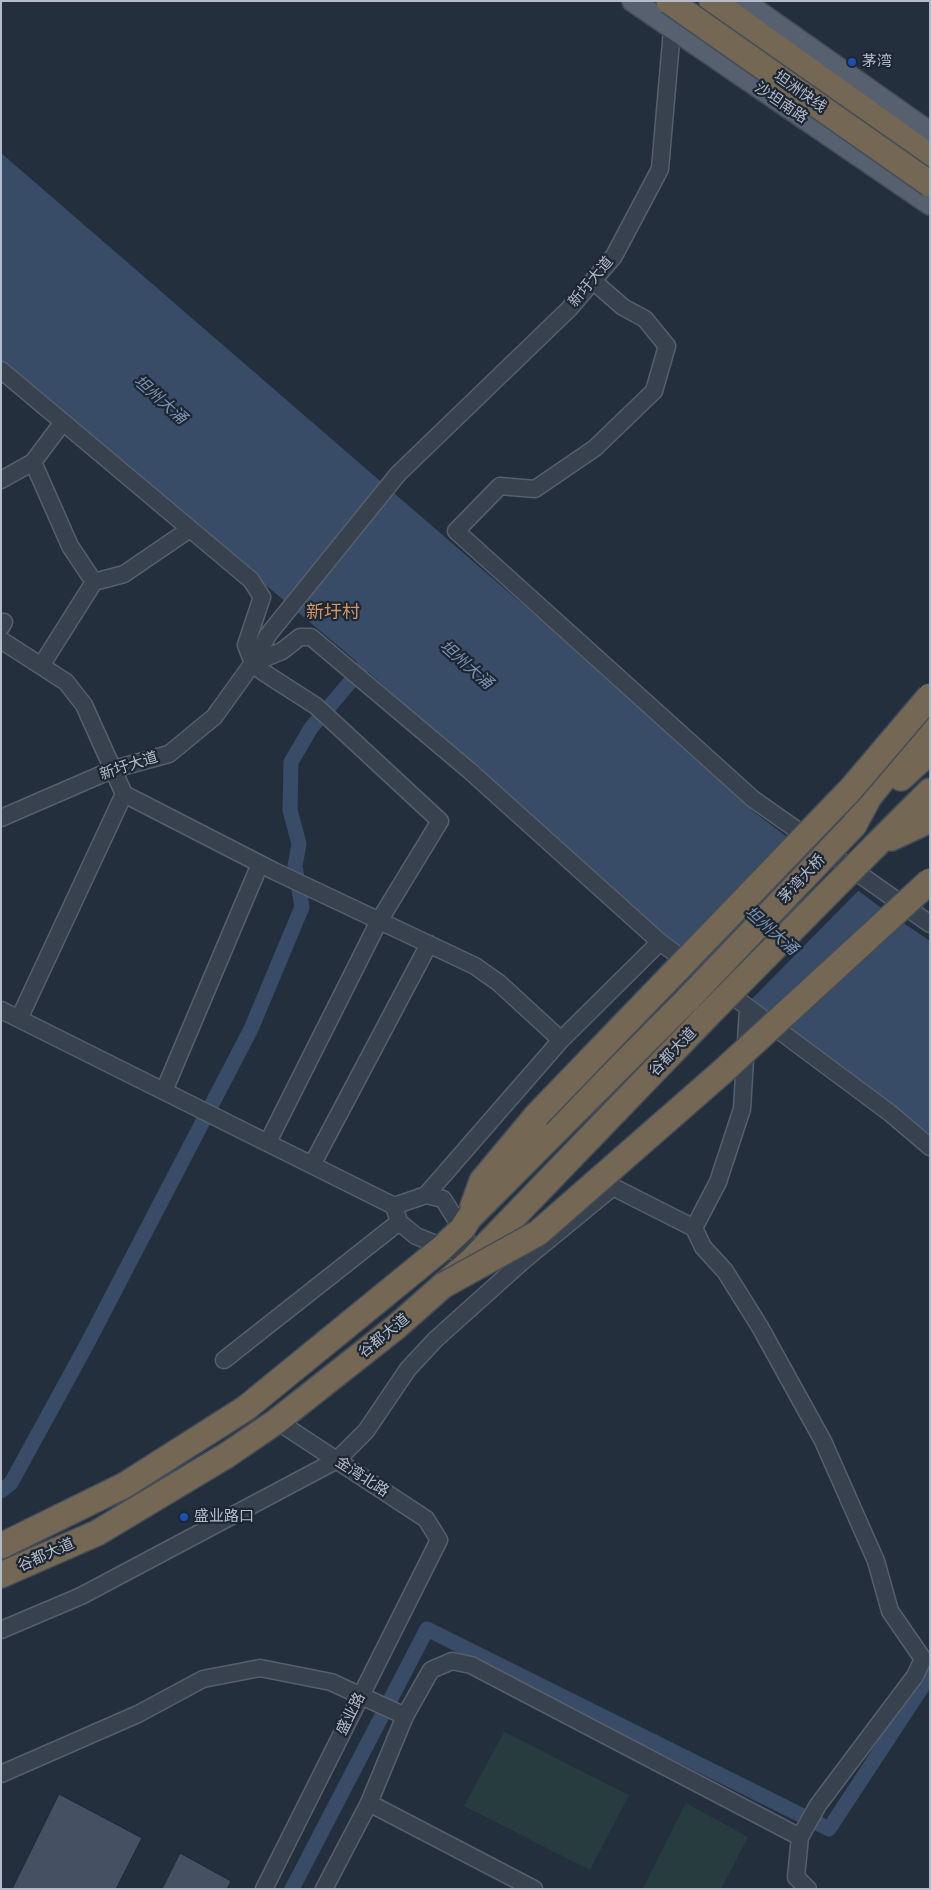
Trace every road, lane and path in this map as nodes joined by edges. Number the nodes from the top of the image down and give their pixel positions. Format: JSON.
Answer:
{"nodes":[{"id":1,"x":669,"y":1,"type":"edge"},
{"id":2,"x":690,"y":1,"type":"edge"},
{"id":3,"x":712,"y":1,"type":"edge"},
{"id":4,"x":743,"y":1,"type":"edge"},
{"id":5,"x":635,"y":4,"type":"edge"},
{"id":6,"x":672,"y":30,"type":"junction"},
{"id":7,"x":930,"y":133,"type":"edge"},
{"id":8,"x":930,"y":157,"type":"edge"},
{"id":9,"x":930,"y":184,"type":"edge"},
{"id":10,"x":930,"y":204,"type":"edge"},
{"id":11,"x":593,"y":281,"type":"junction"},
{"id":12,"x":1,"y":370,"type":"edge"},
{"id":13,"x":63,"y":422,"type":"junction"},
{"id":14,"x":33,"y":462,"type":"junction"},
{"id":15,"x":1,"y":480,"type":"edge"},
{"id":16,"x":190,"y":529,"type":"junction"},
{"id":17,"x":94,"y":582,"type":"junction"},
{"id":18,"x":1,"y":640,"type":"edge"},
{"id":19,"x":253,"y":663,"type":"junction"},
{"id":20,"x":40,"y":666,"type":"junction"},
{"id":21,"x":930,"y":696,"type":"edge"},
{"id":22,"x":930,"y":721,"type":"edge"},
{"id":23,"x":930,"y":750,"type":"edge"},
{"id":24,"x":114,"y":769,"type":"junction"},
{"id":25,"x":930,"y":791,"type":"edge"},
{"id":26,"x":124,"y":794,"type":"junction"},
{"id":27,"x":1,"y":818,"type":"edge"},
{"id":28,"x":930,"y":820,"type":"edge"},
{"id":29,"x":854,"y":825,"type":"junction"},
{"id":30,"x":875,"y":846,"type":"junction"},
{"id":31,"x":260,"y":864,"type":"junction"},
{"id":32,"x":930,"y":881,"type":"edge"},
{"id":33,"x":379,"y":921,"type":"junction"},
{"id":34,"x":930,"y":924,"type":"edge"},
{"id":35,"x":660,"y":942,"type":"junction"},
{"id":36,"x":429,"y":944,"type":"junction"},
{"id":37,"x":688,"y":999,"type":"joint"},
{"id":38,"x":748,"y":1008,"type":"junction"},
{"id":39,"x":1,"y":1010,"type":"edge"},
{"id":40,"x":706,"y":1017,"type":"joint"},
{"id":41,"x":19,"y":1019,"type":"junction"},
{"id":42,"x":561,"y":1040,"type":"junction"},
{"id":43,"x":164,"y":1091,"type":"junction"},
{"id":44,"x":268,"y":1142,"type":"junction"},
{"id":45,"x":930,"y":1147,"type":"edge"},
{"id":46,"x":312,"y":1165,"type":"junction"},
{"id":47,"x":426,"y":1195,"type":"junction"},
{"id":48,"x":394,"y":1206,"type":"junction"},
{"id":49,"x":399,"y":1222,"type":"junction"},
{"id":50,"x":465,"y":1224,"type":"junction"},
{"id":51,"x":694,"y":1228,"type":"junction"},
{"id":52,"x":442,"y":1248,"type":"junction"},
{"id":53,"x":473,"y":1259,"type":"junction"},
{"id":54,"x":444,"y":1285,"type":"junction"},
{"id":55,"x":224,"y":1360,"type":"dead end"},
{"id":56,"x":277,"y":1421,"type":"junction"},
{"id":57,"x":337,"y":1460,"type":"junction"},
{"id":58,"x":439,"y":1540,"type":"joint"},
{"id":59,"x":1,"y":1546,"type":"edge"},
{"id":60,"x":1,"y":1575,"type":"edge"},
{"id":61,"x":1,"y":1630,"type":"edge"},
{"id":62,"x":927,"y":1655,"type":"edge"},
{"id":63,"x":360,"y":1694,"type":"junction"},
{"id":64,"x":405,"y":1716,"type":"junction"},
{"id":65,"x":1,"y":1774,"type":"edge"},
{"id":66,"x":369,"y":1803,"type":"junction"},
{"id":67,"x":800,"y":1837,"type":"junction"},
{"id":68,"x":264,"y":1889,"type":"edge"},
{"id":69,"x":324,"y":1889,"type":"edge"},
{"id":70,"x":534,"y":1889,"type":"edge"},
{"id":71,"x":808,"y":1889,"type":"edge"}],
"edges":[{"from":1,"to":9,"type":"highway","name":"坦洲快线","bridge":true},
{"from":2,"to":6,"type":"street"},
{"from":3,"to":8,"type":"highway","name":"坦洲快线"},
{"from":4,"to":7,"type":"main road"},
{"from":5,"to":6,"type":"main road","name":"沙坦南路"},
{"from":6,"to":10,"type":"main road","name":"沙坦南路"},
{"from":6,"to":11,"type":"street","name":"新圩大道"},
{"from":11,"to":19,"type":"street","name":"新圩大道"},
{"from":11,"to":34,"type":"street"},
{"from":12,"to":13,"type":"street"},
{"from":13,"to":14,"type":"street"},
{"from":13,"to":16,"type":"street"},
{"from":14,"to":15,"type":"street"},
{"from":14,"to":17,"type":"street"},
{"from":16,"to":17,"type":"street"},
{"from":16,"to":19,"type":"street"},
{"from":17,"to":20,"type":"street"},
{"from":18,"to":20,"type":"street"},
{"from":19,"to":24,"type":"street","name":"新圩大道"},
{"from":19,"to":33,"type":"street"},
{"from":19,"to":35,"type":"street"},
{"from":20,"to":24,"type":"street"},
{"from":21,"to":50,"type":"highway","bridge":true},
{"from":22,"to":29,"type":"highway"},
{"from":23,"to":29,"type":"highway"},
{"from":24,"to":26,"type":"street"},
{"from":24,"to":27,"type":"street","name":"新圩大道"},
{"from":25,"to":30,"type":"highway"},
{"from":26,"to":31,"type":"street"},
{"from":26,"to":41,"type":"street"},
{"from":28,"to":30,"type":"highway"},
{"from":29,"to":37,"type":"highway","name":"茅湾大桥","bridge":true},
{"from":30,"to":40,"type":"highway","name":"茅湾大桥","bridge":true},
{"from":31,"to":33,"type":"street"},
{"from":31,"to":43,"type":"street"},
{"from":32,"to":54,"type":"highway","bridge":true},
{"from":33,"to":36,"type":"street"},
{"from":33,"to":44,"type":"street"},
{"from":35,"to":38,"type":"street"},
{"from":35,"to":42,"type":"street"},
{"from":36,"to":42,"type":"street"},
{"from":36,"to":46,"type":"street"},
{"from":37,"to":50,"type":"highway","name":"谷都大道"},
{"from":38,"to":45,"type":"street"},
{"from":38,"to":51,"type":"street"},
{"from":39,"to":41,"type":"street"},
{"from":40,"to":53,"type":"highway","name":"谷都大道"},
{"from":41,"to":43,"type":"street"},
{"from":42,"to":47,"type":"street"},
{"from":43,"to":44,"type":"street"},
{"from":44,"to":46,"type":"street"},
{"from":46,"to":48,"type":"street"},
{"from":47,"to":48,"type":"street"},
{"from":47,"to":50,"type":"street"},
{"from":48,"to":49,"type":"street"},
{"from":49,"to":52,"type":"street"},
{"from":49,"to":55,"type":"street"},
{"from":50,"to":52,"type":"highway","name":"谷都大道"},
{"from":50,"to":53,"type":"street"},
{"from":51,"to":57,"type":"street"},
{"from":51,"to":62,"type":"street"},
{"from":52,"to":53,"type":"street"},
{"from":52,"to":59,"type":"highway","name":"谷都大道"},
{"from":53,"to":54,"type":"highway","name":"谷都大道"},
{"from":54,"to":56,"type":"highway","name":"谷都大道"},
{"from":56,"to":57,"type":"street","name":"金湾北路"},
{"from":56,"to":60,"type":"highway","name":"谷都大道"},
{"from":57,"to":58,"type":"street","name":"金湾北路"},
{"from":57,"to":61,"type":"street"},
{"from":58,"to":63,"type":"street","name":"盛业路"},
{"from":62,"to":67,"type":"street"},
{"from":63,"to":64,"type":"street"},
{"from":63,"to":65,"type":"street"},
{"from":63,"to":68,"type":"street","name":"盛业路"},
{"from":64,"to":66,"type":"street"},
{"from":64,"to":67,"type":"street"},
{"from":66,"to":69,"type":"street"},
{"from":66,"to":70,"type":"street"},
{"from":67,"to":71,"type":"street"}]}
